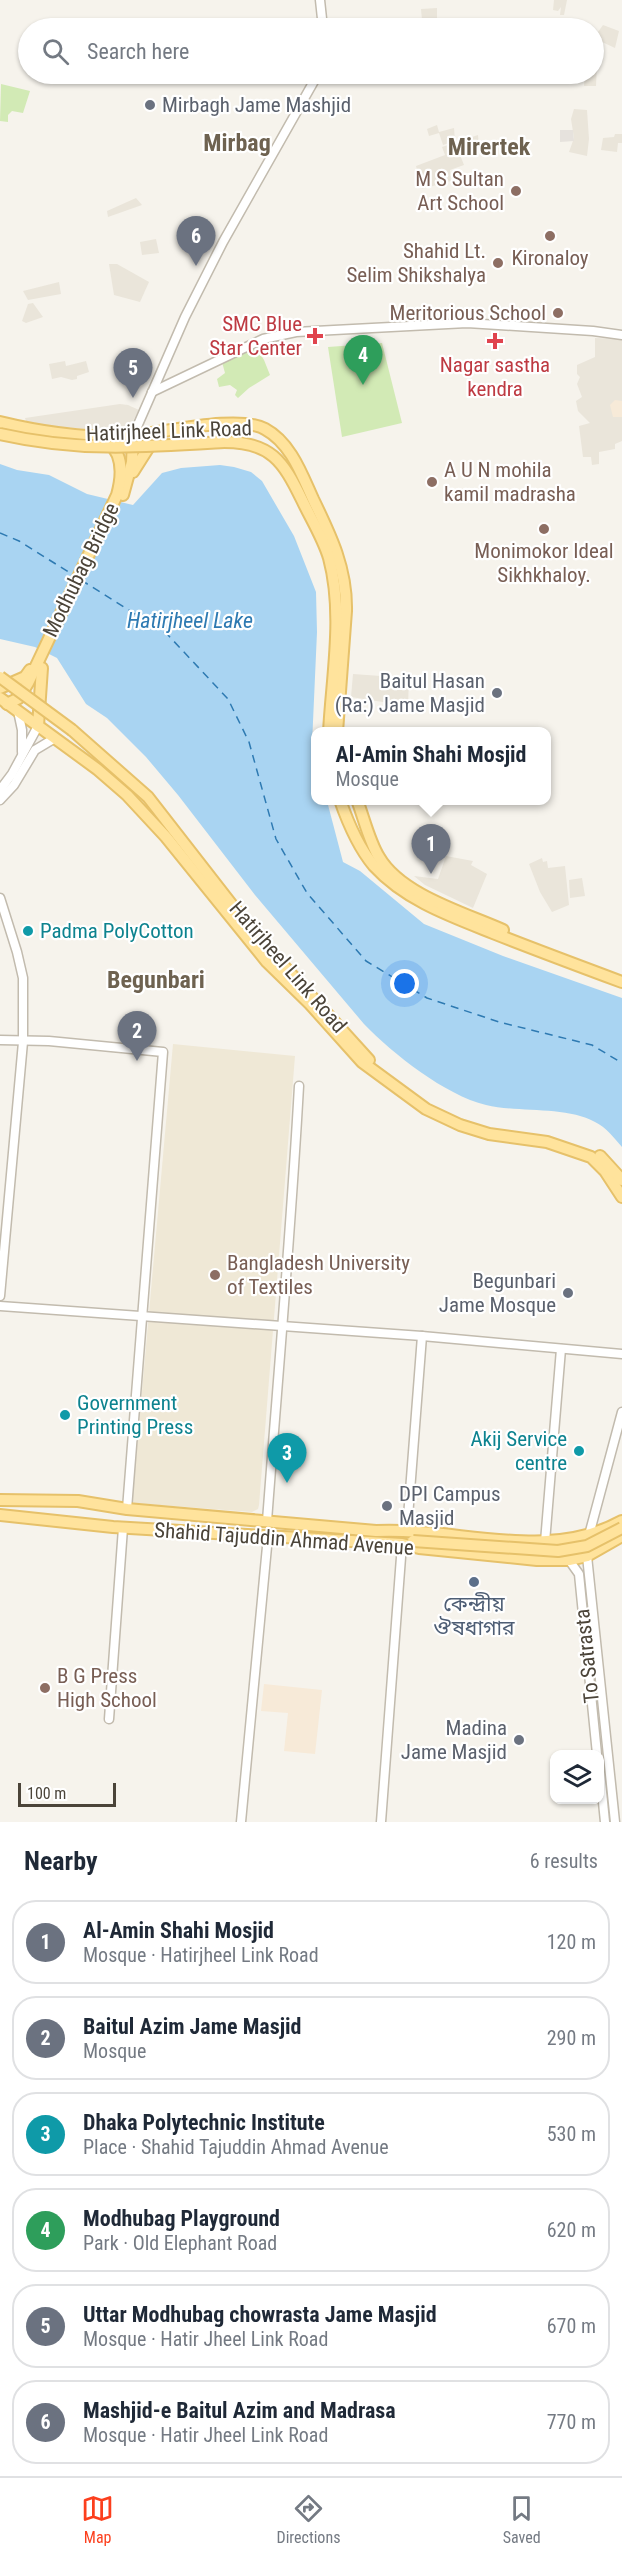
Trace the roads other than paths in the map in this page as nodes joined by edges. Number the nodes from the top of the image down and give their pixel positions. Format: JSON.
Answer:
{"nodes":[{"id":1,"x":320,"y":0,"type":"edge"},
{"id":2,"x":322,"y":18,"type":"edge"},
{"id":3,"x":313,"y":84,"type":"edge"},
{"id":4,"x":622,"y":335,"type":"edge"},
{"id":5,"x":152,"y":392,"type":"junction"},
{"id":6,"x":0,"y":422,"type":"edge"},
{"id":7,"x":139,"y":423,"type":"junction"},
{"id":8,"x":164,"y":433,"type":"junction"},
{"id":9,"x":0,"y":434,"type":"edge"},
{"id":10,"x":94,"y":435,"type":"junction"},
{"id":11,"x":147,"y":435,"type":"junction"},
{"id":12,"x":133,"y":436,"type":"junction"},
{"id":13,"x":122,"y":490,"type":"junction"},
{"id":14,"x":41,"y":664,"type":"junction"},
{"id":15,"x":0,"y":676,"type":"edge"},
{"id":16,"x":0,"y":688,"type":"edge"},
{"id":17,"x":4,"y":701,"type":"edge"},
{"id":18,"x":18,"y":711,"type":"junction"},
{"id":19,"x":329,"y":727,"type":"edge"},
{"id":20,"x":337,"y":727,"type":"edge"},
{"id":21,"x":46,"y":732,"type":"junction"},
{"id":22,"x":22,"y":756,"type":"junction"},
{"id":23,"x":0,"y":790,"type":"edge"},
{"id":24,"x":0,"y":800,"type":"edge"},
{"id":25,"x":342,"y":805,"type":"edge"},
{"id":26,"x":353,"y":805,"type":"edge"},
{"id":27,"x":358,"y":805,"type":"edge"},
{"id":28,"x":377,"y":856,"type":"junction"},
{"id":29,"x":0,"y":898,"type":"edge"},
{"id":30,"x":622,"y":975,"type":"edge"},
{"id":31,"x":622,"y":982,"type":"edge"},
{"id":32,"x":0,"y":1040,"type":"edge"},
{"id":33,"x":23,"y":1042,"type":"junction"},
{"id":34,"x":299,"y":1086,"type":"dead end"},
{"id":35,"x":566,"y":1145,"type":"junction"},
{"id":36,"x":622,"y":1180,"type":"edge"},
{"id":37,"x":622,"y":1197,"type":"edge"},
{"id":38,"x":0,"y":1296,"type":"edge"},
{"id":39,"x":0,"y":1306,"type":"edge"},
{"id":40,"x":142,"y":1317,"type":"junction"},
{"id":41,"x":281,"y":1328,"type":"junction"},
{"id":42,"x":422,"y":1336,"type":"junction"},
{"id":43,"x":561,"y":1349,"type":"junction"},
{"id":44,"x":622,"y":1354,"type":"edge"},
{"id":45,"x":622,"y":1412,"type":"edge"},
{"id":46,"x":0,"y":1500,"type":"edge"},
{"id":47,"x":97,"y":1504,"type":"junction"},
{"id":48,"x":595,"y":1506,"type":"junction"},
{"id":49,"x":127,"y":1509,"type":"junction"},
{"id":50,"x":0,"y":1515,"type":"edge"},
{"id":51,"x":267,"y":1521,"type":"junction"},
{"id":52,"x":80,"y":1522,"type":"junction"},
{"id":53,"x":620,"y":1524,"type":"edge"},
{"id":54,"x":118,"y":1527,"type":"junction"},
{"id":55,"x":407,"y":1530,"type":"junction"},
{"id":56,"x":600,"y":1531,"type":"junction"},
{"id":57,"x":589,"y":1535,"type":"junction"},
{"id":58,"x":268,"y":1536,"type":"junction"},
{"id":59,"x":622,"y":1536,"type":"edge"},
{"id":60,"x":572,"y":1539,"type":"junction"},
{"id":61,"x":550,"y":1542,"type":"junction"},
{"id":62,"x":402,"y":1544,"type":"junction"},
{"id":63,"x":606,"y":1546,"type":"junction"},
{"id":64,"x":586,"y":1556,"type":"junction"},
{"id":65,"x":569,"y":1560,"type":"junction"},
{"id":66,"x":109,"y":1719,"type":"dead end"},
{"id":67,"x":601,"y":1750,"type":"edge"},
{"id":68,"x":601,"y":1750,"type":"edge"},
{"id":69,"x":604,"y":1769,"type":"edge"},
{"id":70,"x":604,"y":1804,"type":"edge"},
{"id":71,"x":241,"y":1822,"type":"edge"},
{"id":72,"x":381,"y":1822,"type":"edge"},
{"id":73,"x":606,"y":1822,"type":"edge"},
{"id":74,"x":615,"y":1822,"type":"edge"}],
"edges":[{"from":1,"to":2,"type":"street"},
{"from":3,"to":5,"type":"street"},
{"from":4,"to":5,"type":"street"},
{"from":5,"to":7,"type":"street"},
{"from":6,"to":10,"type":"main road","name":"Hatirjheel Link Road"},
{"from":7,"to":11,"type":"street"},
{"from":7,"to":12,"type":"street"},
{"from":8,"to":11,"type":"main road","name":"Hatirjheel Link Road"},
{"from":8,"to":13,"type":"main road"},
{"from":8,"to":20,"type":"main road","name":"Hatirjheel Link Road"},
{"from":9,"to":19,"type":"main road","bridge":true},
{"from":10,"to":12,"type":"main road","name":"Hatirjheel Link Road"},
{"from":10,"to":13,"type":"main road","name":"Modhubag Bridge"},
{"from":11,"to":12,"type":"main road","name":"Hatirjheel Link Road"},
{"from":12,"to":13,"type":"main road"},
{"from":13,"to":14,"type":"main road","name":"Modhubag Bridge"},
{"from":14,"to":16,"type":"main road"},
{"from":14,"to":17,"type":"main road","name":"Modhubag Bridge"},
{"from":14,"to":21,"type":"main road"},
{"from":14,"to":21,"type":"main road","name":"Modhubag Bridge"},
{"from":15,"to":35,"type":"main road","name":"Hatirjheel Link Road","bridge":true},
{"from":17,"to":18,"type":"main road"},
{"from":18,"to":21,"type":"main road"},
{"from":18,"to":22,"type":"street"},
{"from":21,"to":22,"type":"street"},
{"from":21,"to":24,"type":"street"},
{"from":21,"to":35,"type":"main road","name":"Hatirjheel Link Road"},
{"from":22,"to":23,"type":"street"},
{"from":25,"to":31,"type":"main road"},
{"from":26,"to":28,"type":"main road"},
{"from":27,"to":28,"type":"main road"},
{"from":28,"to":30,"type":"main road"},
{"from":29,"to":33,"type":"street"},
{"from":32,"to":33,"type":"street"},
{"from":33,"to":38,"type":"street"},
{"from":33,"to":40,"type":"street"},
{"from":34,"to":41,"type":"street"},
{"from":35,"to":36,"type":"main road","name":"Hatirjheel Link Road"},
{"from":35,"to":37,"type":"main road","name":"Hatirjheel Link Road"},
{"from":39,"to":40,"type":"street"},
{"from":40,"to":41,"type":"street"},
{"from":40,"to":49,"type":"street"},
{"from":41,"to":42,"type":"street"},
{"from":41,"to":51,"type":"street"},
{"from":42,"to":43,"type":"street"},
{"from":42,"to":55,"type":"street"},
{"from":43,"to":44,"type":"street"},
{"from":43,"to":61,"type":"street"},
{"from":45,"to":48,"type":"street"},
{"from":46,"to":47,"type":"main road","name":"Shahid Tajuddin Ahmad Avenue"},
{"from":47,"to":49,"type":"main road","name":"Shahid Tajuddin Ahmad Avenue"},
{"from":47,"to":52,"type":"main road"},
{"from":48,"to":53,"type":"street"},
{"from":48,"to":57,"type":"street"},
{"from":49,"to":51,"type":"main road","name":"Shahid Tajuddin Ahmad Avenue"},
{"from":49,"to":54,"type":"main road"},
{"from":50,"to":52,"type":"main road","name":"Shahid Tajuddin Ahmad Avenue"},
{"from":51,"to":55,"type":"main road","name":"Shahid Tajuddin Ahmad Avenue"},
{"from":52,"to":54,"type":"main road","name":"Shahid Tajuddin Ahmad Avenue"},
{"from":53,"to":56,"type":"main road"},
{"from":53,"to":62,"type":"main road","bridge":true},
{"from":54,"to":58,"type":"main road","name":"Shahid Tajuddin Ahmad Avenue"},
{"from":54,"to":66,"type":"street"},
{"from":55,"to":61,"type":"main road","name":"Shahid Tajuddin Ahmad Avenue"},
{"from":56,"to":57,"type":"main road"},
{"from":56,"to":63,"type":"main road"},
{"from":57,"to":60,"type":"main road","name":"Shahid Tajuddin Ahmad Avenue"},
{"from":57,"to":64,"type":"main road"},
{"from":58,"to":62,"type":"main road","name":"Shahid Tajuddin Ahmad Avenue"},
{"from":58,"to":71,"type":"street"},
{"from":59,"to":63,"type":"main road"},
{"from":60,"to":61,"type":"main road","name":"Shahid Tajuddin Ahmad Avenue"},
{"from":60,"to":64,"type":"main road"},
{"from":61,"to":65,"type":"main road"},
{"from":62,"to":65,"type":"main road","name":"Shahid Tajuddin Ahmad Avenue"},
{"from":62,"to":72,"type":"street"},
{"from":63,"to":64,"type":"main road"},
{"from":64,"to":65,"type":"main road","name":"Shahid Tajuddin Ahmad Avenue"},
{"from":64,"to":67,"type":"street"},
{"from":65,"to":68,"type":"street","name":"To Satrasta"},
{"from":69,"to":74,"type":"street"},
{"from":70,"to":73,"type":"street"}]}
